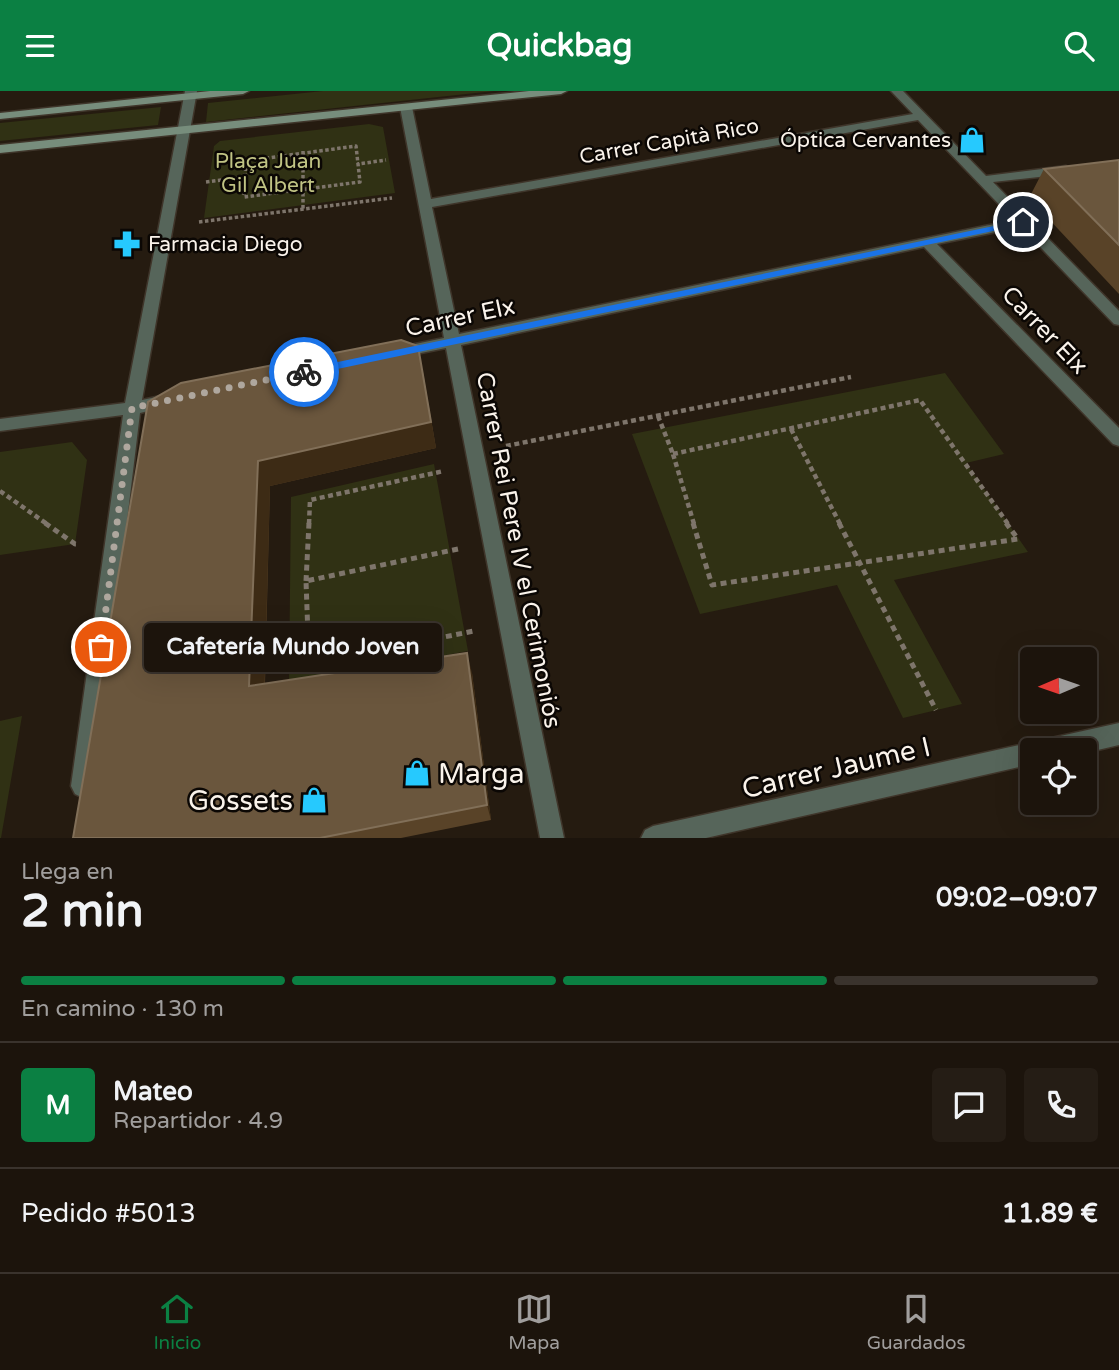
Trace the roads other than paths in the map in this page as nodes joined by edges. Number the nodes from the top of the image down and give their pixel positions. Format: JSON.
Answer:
{"nodes":[{"id":1,"x":243,"y":91,"type":"edge"},
{"id":2,"x":561,"y":91,"type":"edge"},
{"id":3,"x":897,"y":91,"type":"edge"},
{"id":4,"x":191,"y":94,"type":"edge"},
{"id":5,"x":406,"y":107,"type":"junction"},
{"id":6,"x":0,"y":115,"type":"edge"},
{"id":7,"x":919,"y":116,"type":"junction"},
{"id":8,"x":186,"y":130,"type":"junction"},
{"id":9,"x":0,"y":149,"type":"edge"},
{"id":10,"x":1078,"y":168,"type":"edge"},
{"id":11,"x":982,"y":180,"type":"junction"},
{"id":12,"x":425,"y":204,"type":"junction"},
{"id":13,"x":1023,"y":222,"type":"junction"},
{"id":14,"x":928,"y":243,"type":"junction"},
{"id":15,"x":1119,"y":320,"type":"edge"},
{"id":16,"x":453,"y":342,"type":"junction"},
{"id":17,"x":386,"y":355,"type":"edge"},
{"id":18,"x":186,"y":397,"type":"edge"},
{"id":19,"x":132,"y":408,"type":"junction"},
{"id":20,"x":0,"y":425,"type":"edge"},
{"id":21,"x":1119,"y":439,"type":"edge"},
{"id":22,"x":1119,"y":734,"type":"edge"},
{"id":23,"x":1097,"y":739,"type":"edge"},
{"id":24,"x":1020,"y":756,"type":"edge"},
{"id":25,"x":82,"y":797,"type":"edge"},
{"id":26,"x":552,"y":838,"type":"edge"},
{"id":27,"x":653,"y":838,"type":"edge"}],
"edges":[{"from":1,"to":4,"type":"street"},
{"from":2,"to":5,"type":"street"},
{"from":3,"to":7,"type":"street"},
{"from":4,"to":6,"type":"street"},
{"from":4,"to":8,"type":"street"},
{"from":5,"to":8,"type":"street"},
{"from":5,"to":12,"type":"street","name":"Carrer Rei Pere IV el Cerimoniós"},
{"from":7,"to":11,"type":"street"},
{"from":7,"to":12,"type":"street","name":"Carrer Capità Rico"},
{"from":8,"to":9,"type":"street"},
{"from":8,"to":19,"type":"street"},
{"from":10,"to":11,"type":"street"},
{"from":11,"to":13,"type":"street"},
{"from":12,"to":16,"type":"street","name":"Carrer Rei Pere IV el Cerimoniós"},
{"from":13,"to":14,"type":"street","name":"Carrer Elx"},
{"from":13,"to":15,"type":"street"},
{"from":14,"to":16,"type":"street","name":"Carrer Elx"},
{"from":14,"to":21,"type":"street","name":"Carrer Elx"},
{"from":16,"to":17,"type":"street","name":"Carrer Elx"},
{"from":16,"to":26,"type":"street","name":"Carrer Rei Pere IV el Cerimoniós"},
{"from":18,"to":19,"type":"street"},
{"from":19,"to":20,"type":"street"},
{"from":19,"to":25,"type":"street"},
{"from":22,"to":23,"type":"street"},
{"from":24,"to":27,"type":"street","name":"Carrer Jaume I"}]}
